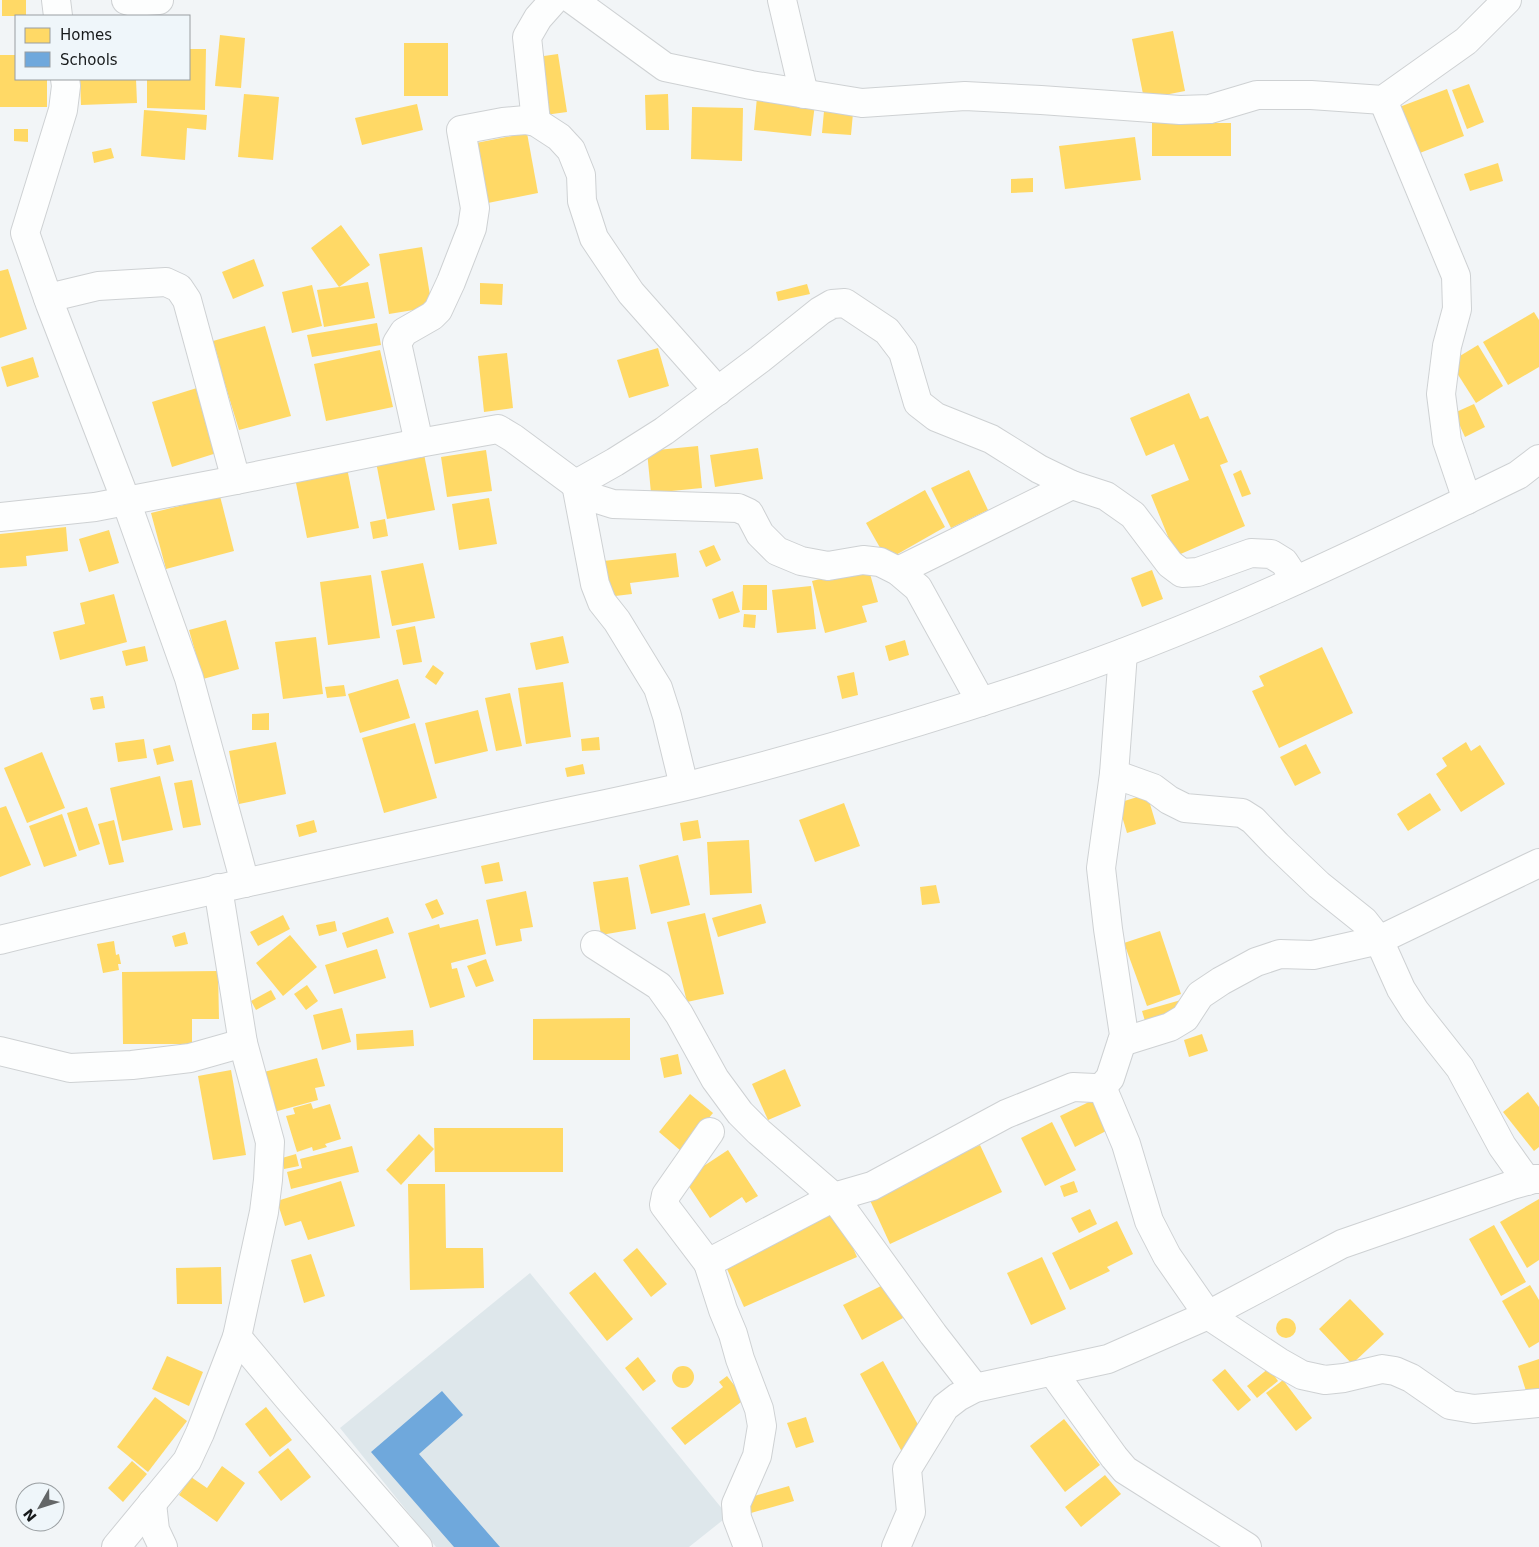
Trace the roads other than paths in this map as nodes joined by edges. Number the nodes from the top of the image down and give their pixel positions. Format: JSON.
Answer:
{"nodes":[{"id":1,"x":56,"y":0,"type":"edge"},
{"id":2,"x":126,"y":0,"type":"edge"},
{"id":3,"x":160,"y":0,"type":"edge"},
{"id":4,"x":554,"y":0,"type":"edge"},
{"id":5,"x":573,"y":0,"type":"edge"},
{"id":6,"x":782,"y":0,"type":"edge"},
{"id":7,"x":1507,"y":0,"type":"edge"},
{"id":8,"x":58,"y":15,"type":"edge"},
{"id":9,"x":65,"y":80,"type":"edge"},
{"id":10,"x":804,"y":94,"type":"junction"},
{"id":11,"x":1383,"y":100,"type":"junction"},
{"id":12,"x":536,"y":122,"type":"junction"},
{"id":13,"x":48,"y":298,"type":"junction"},
{"id":14,"x":718,"y":391,"type":"junction"},
{"id":15,"x":419,"y":443,"type":"junction"},
{"id":16,"x":1539,"y":459,"type":"edge"},
{"id":17,"x":236,"y":480,"type":"junction"},
{"id":18,"x":576,"y":484,"type":"junction"},
{"id":19,"x":1072,"y":485,"type":"junction"},
{"id":20,"x":1467,"y":500,"type":"junction"},
{"id":21,"x":126,"y":501,"type":"junction"},
{"id":22,"x":0,"y":517,"type":"edge"},
{"id":23,"x":898,"y":571,"type":"junction"},
{"id":24,"x":1296,"y":580,"type":"junction"},
{"id":25,"x":1124,"y":653,"type":"junction"},
{"id":26,"x":981,"y":702,"type":"junction"},
{"id":27,"x":1114,"y":774,"type":"junction"},
{"id":28,"x":684,"y":786,"type":"junction"},
{"id":29,"x":1539,"y":863,"type":"edge"},
{"id":30,"x":245,"y":883,"type":"junction"},
{"id":31,"x":218,"y":888,"type":"junction"},
{"id":32,"x":0,"y":940,"type":"edge"},
{"id":33,"x":1379,"y":940,"type":"junction"},
{"id":34,"x":595,"y":945,"type":"dead end"},
{"id":35,"x":1122,"y":1042,"type":"junction"},
{"id":36,"x":243,"y":1043,"type":"junction"},
{"id":37,"x":0,"y":1050,"type":"edge"},
{"id":38,"x":1102,"y":1087,"type":"junction"},
{"id":39,"x":710,"y":1132,"type":"dead end"},
{"id":40,"x":1533,"y":1180,"type":"edge"},
{"id":41,"x":834,"y":1197,"type":"junction"},
{"id":42,"x":708,"y":1263,"type":"junction"},
{"id":43,"x":1208,"y":1315,"type":"junction"},
{"id":44,"x":237,"y":1337,"type":"junction"},
{"id":45,"x":1052,"y":1371,"type":"junction"},
{"id":46,"x":975,"y":1388,"type":"junction"},
{"id":47,"x":1539,"y":1403,"type":"edge"},
{"id":48,"x":152,"y":1504,"type":"junction"},
{"id":49,"x":116,"y":1547,"type":"edge"},
{"id":50,"x":163,"y":1547,"type":"edge"},
{"id":51,"x":418,"y":1547,"type":"edge"},
{"id":52,"x":748,"y":1547,"type":"edge"},
{"id":53,"x":896,"y":1547,"type":"edge"},
{"id":54,"x":1247,"y":1547,"type":"edge"}],
"edges":[{"from":1,"to":8,"type":"street"},
{"from":2,"to":3,"type":"street"},
{"from":4,"to":12,"type":"street"},
{"from":5,"to":10,"type":"street"},
{"from":6,"to":10,"type":"street"},
{"from":7,"to":11,"type":"street"},
{"from":9,"to":13,"type":"street"},
{"from":10,"to":11,"type":"street"},
{"from":11,"to":20,"type":"street"},
{"from":12,"to":14,"type":"street"},
{"from":12,"to":15,"type":"street"},
{"from":13,"to":17,"type":"street"},
{"from":13,"to":21,"type":"street"},
{"from":14,"to":18,"type":"street"},
{"from":14,"to":19,"type":"street"},
{"from":15,"to":17,"type":"street"},
{"from":15,"to":18,"type":"street"},
{"from":16,"to":20,"type":"street"},
{"from":17,"to":21,"type":"street"},
{"from":18,"to":23,"type":"street"},
{"from":18,"to":28,"type":"street"},
{"from":19,"to":23,"type":"street"},
{"from":19,"to":24,"type":"street"},
{"from":20,"to":24,"type":"street"},
{"from":21,"to":22,"type":"street"},
{"from":21,"to":30,"type":"street"},
{"from":23,"to":26,"type":"street"},
{"from":24,"to":25,"type":"street"},
{"from":25,"to":26,"type":"street"},
{"from":25,"to":27,"type":"street"},
{"from":26,"to":28,"type":"street"},
{"from":27,"to":33,"type":"street"},
{"from":27,"to":35,"type":"street"},
{"from":28,"to":30,"type":"street"},
{"from":29,"to":33,"type":"street"},
{"from":30,"to":31,"type":"street"},
{"from":31,"to":32,"type":"street"},
{"from":31,"to":36,"type":"street"},
{"from":33,"to":35,"type":"street"},
{"from":33,"to":40,"type":"street"},
{"from":34,"to":41,"type":"street"},
{"from":35,"to":38,"type":"street"},
{"from":36,"to":37,"type":"street"},
{"from":36,"to":44,"type":"street"},
{"from":38,"to":41,"type":"street"},
{"from":38,"to":43,"type":"street"},
{"from":39,"to":42,"type":"street"},
{"from":40,"to":43,"type":"street"},
{"from":41,"to":42,"type":"street"},
{"from":41,"to":46,"type":"street"},
{"from":42,"to":52,"type":"street"},
{"from":43,"to":45,"type":"street"},
{"from":43,"to":47,"type":"street"},
{"from":44,"to":48,"type":"street"},
{"from":44,"to":51,"type":"street"},
{"from":45,"to":46,"type":"street"},
{"from":45,"to":54,"type":"street"},
{"from":46,"to":53,"type":"street"},
{"from":48,"to":49,"type":"street"},
{"from":48,"to":50,"type":"street"}]}
